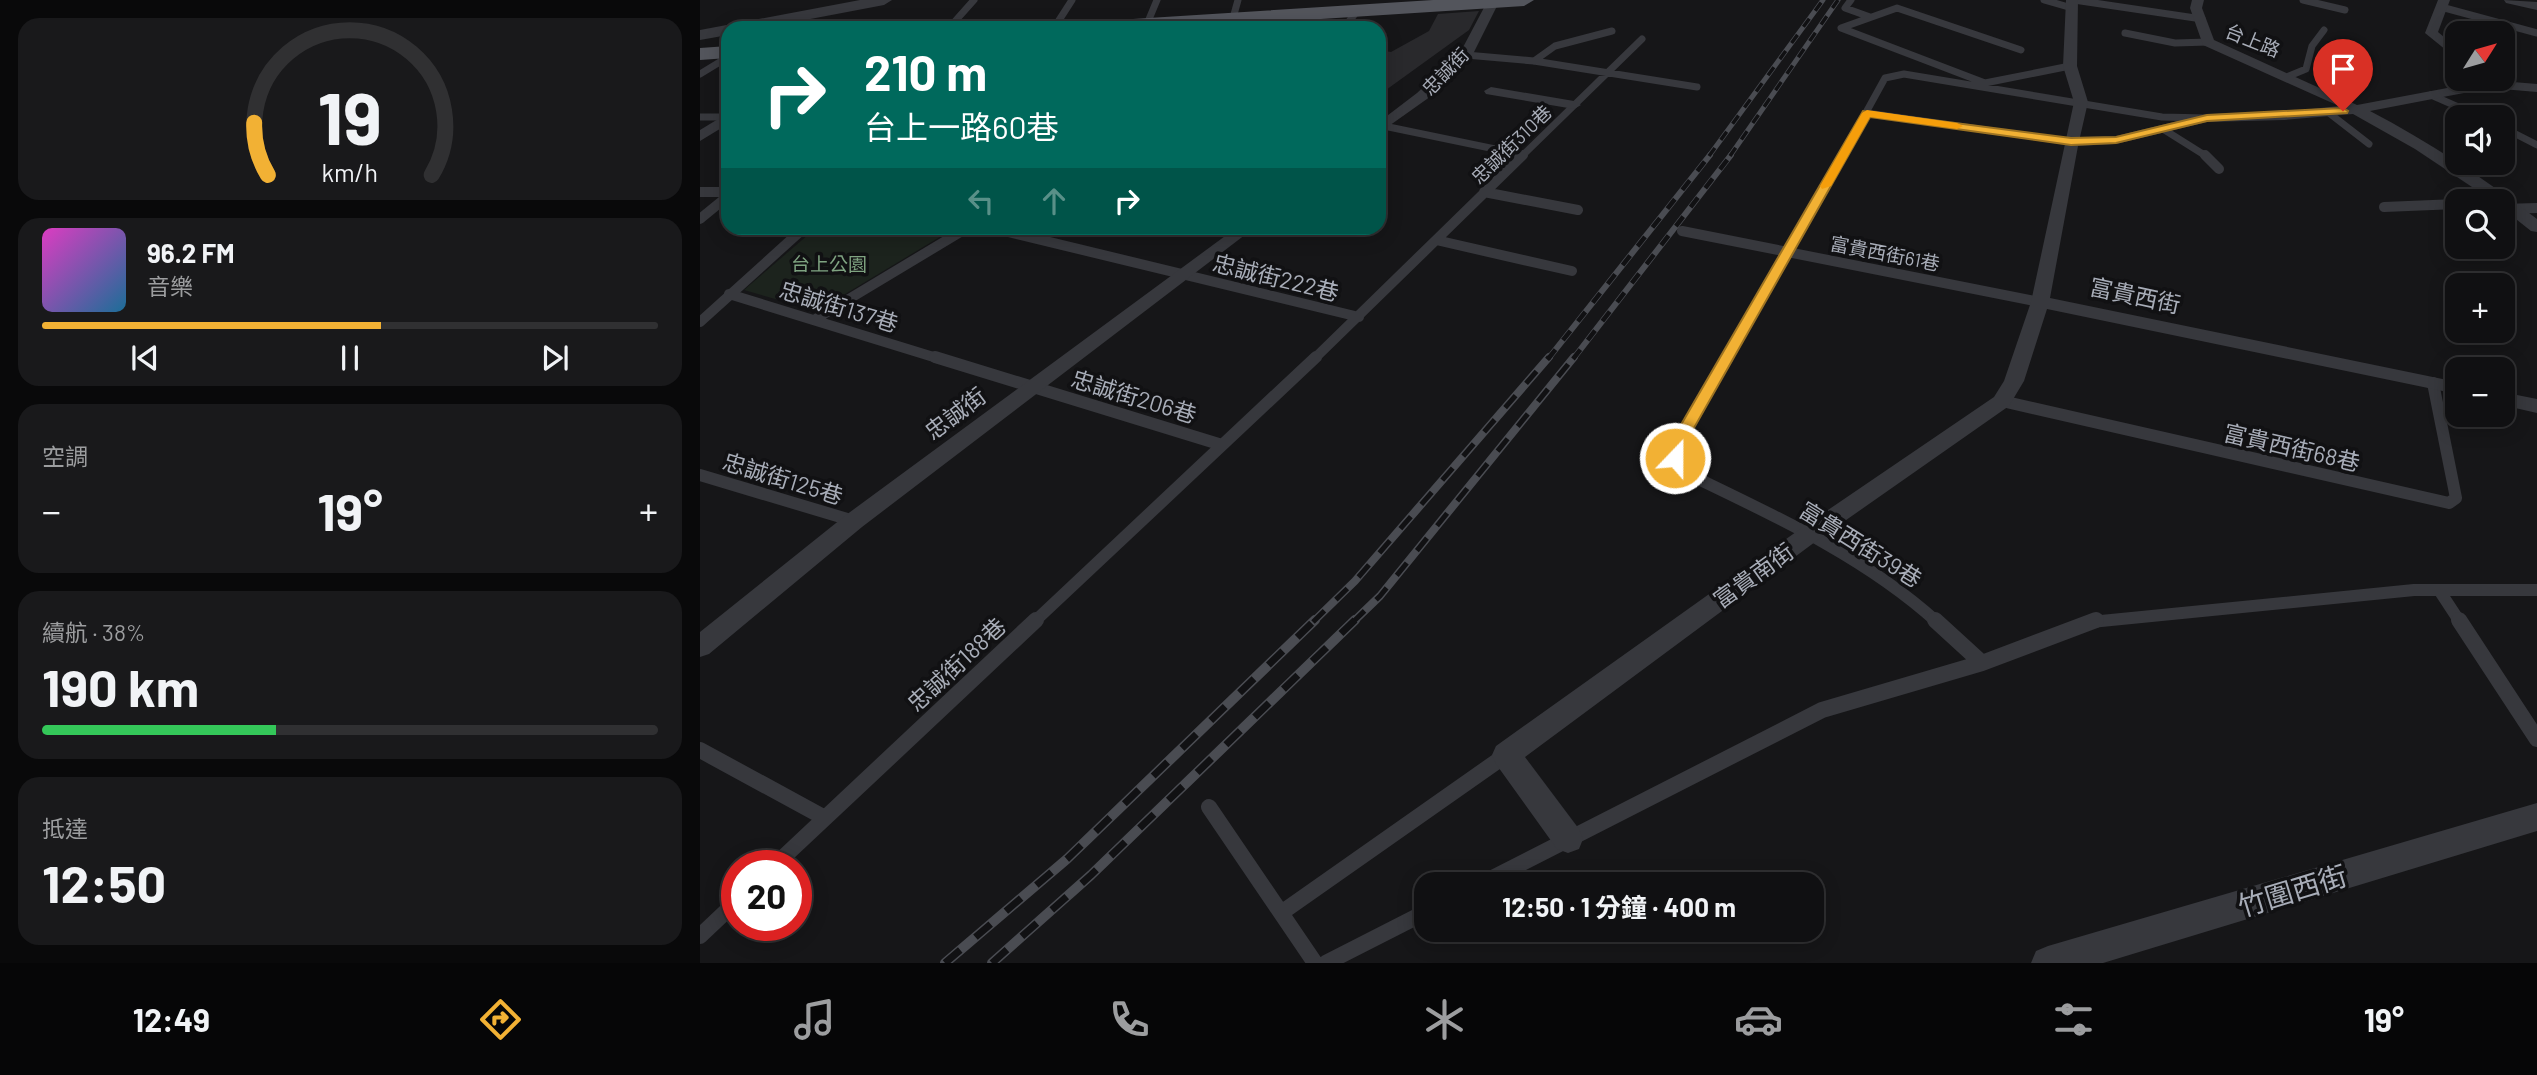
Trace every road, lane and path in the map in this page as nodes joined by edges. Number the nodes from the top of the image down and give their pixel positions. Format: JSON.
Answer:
{"nodes":[{"id":1,"x":884,"y":0,"type":"edge"},
{"id":2,"x":974,"y":0,"type":"edge"},
{"id":3,"x":1072,"y":0,"type":"edge"},
{"id":4,"x":1157,"y":0,"type":"edge"},
{"id":5,"x":1524,"y":0,"type":"edge"},
{"id":6,"x":1851,"y":0,"type":"edge"},
{"id":7,"x":2044,"y":0,"type":"edge"},
{"id":8,"x":2198,"y":0,"type":"edge"},
{"id":9,"x":2303,"y":0,"type":"edge"},
{"id":10,"x":2510,"y":0,"type":"edge"},
{"id":11,"x":1493,"y":1,"type":"edge"},
{"id":12,"x":2073,"y":3,"type":"edge"},
{"id":13,"x":2442,"y":4,"type":"edge"},
{"id":14,"x":2537,"y":6,"type":"edge"},
{"id":15,"x":1236,"y":9,"type":"edge"},
{"id":16,"x":2344,"y":10,"type":"dead end"},
{"id":17,"x":1357,"y":11,"type":"junction"},
{"id":18,"x":1870,"y":17,"type":"junction"},
{"id":19,"x":2202,"y":19,"type":"junction"},
{"id":20,"x":774,"y":21,"type":"edge"},
{"id":21,"x":955,"y":21,"type":"edge"},
{"id":22,"x":1058,"y":21,"type":"edge"},
{"id":23,"x":1142,"y":21,"type":"edge"},
{"id":24,"x":1163,"y":21,"type":"edge"},
{"id":25,"x":1262,"y":21,"type":"edge"},
{"id":26,"x":1272,"y":21,"type":"edge"},
{"id":27,"x":1349,"y":21,"type":"edge"},
{"id":28,"x":2324,"y":30,"type":"dead end"},
{"id":29,"x":721,"y":31,"type":"edge"},
{"id":30,"x":1612,"y":31,"type":"dead end"},
{"id":31,"x":2125,"y":33,"type":"dead end"},
{"id":32,"x":2537,"y":33,"type":"edge"},
{"id":33,"x":700,"y":35,"type":"edge"},
{"id":34,"x":1642,"y":39,"type":"dead end"},
{"id":35,"x":2208,"y":42,"type":"junction"},
{"id":36,"x":2445,"y":45,"type":"edge"},
{"id":37,"x":2021,"y":50,"type":"dead end"},
{"id":38,"x":700,"y":54,"type":"edge"},
{"id":39,"x":721,"y":54,"type":"edge"},
{"id":40,"x":1466,"y":54,"type":"junction"},
{"id":41,"x":721,"y":59,"type":"edge"},
{"id":42,"x":1534,"y":61,"type":"junction"},
{"id":43,"x":2070,"y":66,"type":"junction"},
{"id":44,"x":1608,"y":72,"type":"junction"},
{"id":45,"x":700,"y":75,"type":"edge"},
{"id":46,"x":2289,"y":76,"type":"junction"},
{"id":47,"x":2515,"y":85,"type":"edge"},
{"id":48,"x":1697,"y":87,"type":"dead end"},
{"id":49,"x":2537,"y":88,"type":"edge"},
{"id":50,"x":1492,"y":91,"type":"dead end"},
{"id":51,"x":2447,"y":91,"type":"edge"},
{"id":52,"x":2431,"y":95,"type":"junction"},
{"id":53,"x":2081,"y":102,"type":"junction"},
{"id":54,"x":2453,"y":105,"type":"edge"},
{"id":55,"x":1574,"y":106,"type":"junction"},
{"id":56,"x":2358,"y":108,"type":"junction"},
{"id":57,"x":1867,"y":113,"type":"junction"},
{"id":58,"x":2329,"y":113,"type":"junction"},
{"id":59,"x":700,"y":117,"type":"edge"},
{"id":60,"x":721,"y":117,"type":"edge"},
{"id":61,"x":2207,"y":118,"type":"junction"},
{"id":62,"x":721,"y":122,"type":"edge"},
{"id":63,"x":1386,"y":123,"type":"edge"},
{"id":64,"x":1386,"y":128,"type":"edge"},
{"id":65,"x":2164,"y":129,"type":"junction"},
{"id":66,"x":2515,"y":130,"type":"edge"},
{"id":67,"x":2515,"y":134,"type":"edge"},
{"id":68,"x":2537,"y":135,"type":"edge"},
{"id":69,"x":700,"y":137,"type":"edge"},
{"id":70,"x":2071,"y":142,"type":"junction"},
{"id":71,"x":2369,"y":144,"type":"dead end"},
{"id":72,"x":2537,"y":145,"type":"edge"},
{"id":73,"x":1524,"y":155,"type":"junction"},
{"id":74,"x":2219,"y":169,"type":"dead end"},
{"id":75,"x":2486,"y":189,"type":"edge"},
{"id":76,"x":700,"y":192,"type":"edge"},
{"id":77,"x":1484,"y":192,"type":"junction"},
{"id":78,"x":721,"y":194,"type":"edge"},
{"id":79,"x":721,"y":200,"type":"edge"},
{"id":80,"x":2445,"y":204,"type":"edge"},
{"id":81,"x":2384,"y":206,"type":"dead end"},
{"id":82,"x":2537,"y":208,"type":"edge"},
{"id":83,"x":2515,"y":209,"type":"edge"},
{"id":84,"x":1578,"y":210,"type":"dead end"},
{"id":85,"x":2515,"y":213,"type":"edge"},
{"id":86,"x":700,"y":219,"type":"edge"},
{"id":87,"x":2537,"y":228,"type":"edge"},
{"id":88,"x":1682,"y":231,"type":"dead end"},
{"id":89,"x":796,"y":235,"type":"edge"},
{"id":90,"x":955,"y":235,"type":"edge"},
{"id":91,"x":1021,"y":235,"type":"edge"},
{"id":92,"x":1237,"y":235,"type":"edge"},
{"id":93,"x":1436,"y":240,"type":"junction"},
{"id":94,"x":1789,"y":252,"type":"junction"},
{"id":95,"x":1572,"y":271,"type":"dead end"},
{"id":96,"x":1185,"y":274,"type":"junction"},
{"id":97,"x":729,"y":295,"type":"junction"},
{"id":98,"x":2040,"y":302,"type":"junction"},
{"id":99,"x":1359,"y":317,"type":"junction"},
{"id":100,"x":814,"y":320,"type":"junction"},
{"id":101,"x":700,"y":322,"type":"edge"},
{"id":102,"x":2433,"y":383,"type":"junction"},
{"id":103,"x":2445,"y":386,"type":"edge"},
{"id":104,"x":1034,"y":387,"type":"junction"},
{"id":105,"x":2002,"y":401,"type":"junction"},
{"id":106,"x":2515,"y":401,"type":"edge"},
{"id":107,"x":2537,"y":406,"type":"edge"},
{"id":108,"x":1222,"y":445,"type":"junction"},
{"id":109,"x":700,"y":475,"type":"edge"},
{"id":110,"x":854,"y":521,"type":"junction"},
{"id":111,"x":1811,"y":533,"type":"junction"},
{"id":112,"x":2439,"y":590,"type":"junction"},
{"id":113,"x":2537,"y":590,"type":"edge"},
{"id":114,"x":700,"y":647,"type":"edge"},
{"id":115,"x":1982,"y":663,"type":"junction"},
{"id":116,"x":2537,"y":738,"type":"edge"},
{"id":117,"x":700,"y":750,"type":"edge"},
{"id":118,"x":1506,"y":755,"type":"junction"},
{"id":119,"x":1209,"y":807,"type":"dead end"},
{"id":120,"x":2537,"y":817,"type":"edge"},
{"id":121,"x":825,"y":818,"type":"junction"},
{"id":122,"x":1568,"y":839,"type":"junction"},
{"id":123,"x":791,"y":850,"type":"edge"},
{"id":124,"x":1504,"y":872,"type":"edge"},
{"id":125,"x":1281,"y":913,"type":"junction"},
{"id":126,"x":721,"y":916,"type":"edge"},
{"id":127,"x":1414,"y":918,"type":"edge"},
{"id":128,"x":700,"y":936,"type":"edge"},
{"id":129,"x":1315,"y":963,"type":"edge"},
{"id":130,"x":1325,"y":963,"type":"edge"},
{"id":131,"x":2048,"y":963,"type":"edge"}],
"edges":[{"from":1,"to":20,"type":"street"},
{"from":2,"to":21,"type":"lane"},
{"from":3,"to":22,"type":"lane"},
{"from":4,"to":23,"type":"lane"},
{"from":5,"to":11,"type":"main road"},
{"from":6,"to":18,"type":"lane"},
{"from":7,"to":12,"type":"lane"},
{"from":8,"to":19,"type":"street","name":"台上路"},
{"from":9,"to":16,"type":"lane"},
{"from":10,"to":14,"type":"street"},
{"from":11,"to":17,"type":"main road"},
{"from":11,"to":40,"type":"street","name":"忠誠街"},
{"from":12,"to":19,"type":"lane"},
{"from":12,"to":43,"type":"street"},
{"from":13,"to":32,"type":"lane"},
{"from":13,"to":36,"type":"street"},
{"from":15,"to":24,"type":"main road"},
{"from":15,"to":25,"type":"main road"},
{"from":17,"to":26,"type":"main road"},
{"from":17,"to":27,"type":"lane"},
{"from":18,"to":37,"type":"lane"},
{"from":18,"to":43,"type":"lane"},
{"from":19,"to":35,"type":"street","name":"台上路"},
{"from":28,"to":46,"type":"lane"},
{"from":29,"to":33,"type":"street"},
{"from":30,"to":42,"type":"lane"},
{"from":31,"to":35,"type":"lane"},
{"from":34,"to":44,"type":"lane","name":"忠誠街310巷"},
{"from":35,"to":46,"type":"street","name":"台上路"},
{"from":38,"to":39,"type":"main road"},
{"from":40,"to":42,"type":"lane"},
{"from":40,"to":63,"type":"street","name":"忠誠街"},
{"from":41,"to":45,"type":"lane"},
{"from":42,"to":44,"type":"lane"},
{"from":43,"to":53,"type":"street"},
{"from":44,"to":48,"type":"lane"},
{"from":44,"to":55,"type":"lane","name":"忠誠街310巷"},
{"from":46,"to":56,"type":"street","name":"台上路"},
{"from":47,"to":49,"type":"street"},
{"from":50,"to":55,"type":"street"},
{"from":51,"to":52,"type":"street"},
{"from":52,"to":54,"type":"lane"},
{"from":52,"to":56,"type":"street"},
{"from":53,"to":57,"type":"lane","name":"富貴西街39巷"},
{"from":53,"to":61,"type":"lane"},
{"from":53,"to":70,"type":"street"},
{"from":55,"to":73,"type":"lane","name":"忠誠街310巷"},
{"from":56,"to":58,"type":"street"},
{"from":56,"to":75,"type":"street","name":"台上路"},
{"from":57,"to":70,"type":"lane"},
{"from":57,"to":94,"type":"lane","name":"富貴西街39巷"},
{"from":58,"to":61,"type":"street"},
{"from":58,"to":71,"type":"lane"},
{"from":59,"to":60,"type":"lane"},
{"from":61,"to":65,"type":"street"},
{"from":62,"to":69,"type":"street"},
{"from":64,"to":73,"type":"lane"},
{"from":65,"to":70,"type":"street"},
{"from":65,"to":74,"type":"lane"},
{"from":66,"to":68,"type":"lane"},
{"from":67,"to":72,"type":"lane"},
{"from":70,"to":98,"type":"street"},
{"from":73,"to":77,"type":"lane","name":"忠誠街310巷"},
{"from":76,"to":78,"type":"lane"},
{"from":77,"to":84,"type":"lane"},
{"from":77,"to":93,"type":"lane","name":"忠誠街310巷"},
{"from":79,"to":86,"type":"lane"},
{"from":80,"to":81,"type":"lane"},
{"from":82,"to":83,"type":"lane"},
{"from":85,"to":87,"type":"street","name":"台上路"},
{"from":88,"to":94,"type":"lane","name":"富貴西街61巷"},
{"from":89,"to":97,"type":"lane","name":"忠誠街137巷"},
{"from":90,"to":100,"type":"lane"},
{"from":91,"to":96,"type":"lane","name":"忠誠街222巷"},
{"from":92,"to":96,"type":"street","name":"忠誠街"},
{"from":93,"to":95,"type":"lane"},
{"from":93,"to":99,"type":"lane","name":"忠誠街310巷"},
{"from":94,"to":98,"type":"lane","name":"富貴西街61巷"},
{"from":94,"to":111,"type":"lane","name":"富貴西街39巷"},
{"from":96,"to":99,"type":"lane","name":"忠誠街222巷"},
{"from":96,"to":104,"type":"street","name":"忠誠街"},
{"from":97,"to":100,"type":"lane","name":"忠誠街137巷"},
{"from":97,"to":101,"type":"lane"},
{"from":98,"to":102,"type":"street","name":"富貴西街"},
{"from":98,"to":105,"type":"street","name":"富貴南街"},
{"from":99,"to":108,"type":"lane","name":"忠誠街310巷"},
{"from":100,"to":104,"type":"lane","name":"忠誠街137巷"},
{"from":102,"to":103,"type":"street","name":"富貴西街"},
{"from":102,"to":105,"type":"lane","name":"富貴西街68巷"},
{"from":104,"to":108,"type":"lane","name":"忠誠街206巷"},
{"from":104,"to":110,"type":"street","name":"忠誠街"},
{"from":105,"to":111,"type":"street","name":"富貴南街"},
{"from":106,"to":107,"type":"street"},
{"from":108,"to":121,"type":"lane","name":"忠誠街188巷"},
{"from":109,"to":110,"type":"lane","name":"忠誠街125巷"},
{"from":110,"to":114,"type":"street","name":"忠誠街"},
{"from":111,"to":115,"type":"lane","name":"富貴西街39巷"},
{"from":111,"to":118,"type":"street","name":"富貴南街"},
{"from":112,"to":113,"type":"lane"},
{"from":112,"to":115,"type":"lane"},
{"from":112,"to":116,"type":"lane"},
{"from":115,"to":122,"type":"lane"},
{"from":117,"to":121,"type":"lane"},
{"from":118,"to":122,"type":"street"},
{"from":118,"to":125,"type":"lane"},
{"from":119,"to":125,"type":"lane"},
{"from":120,"to":131,"type":"street","name":"竹圍西街"},
{"from":121,"to":123,"type":"lane","name":"忠誠街188巷"},
{"from":122,"to":124,"type":"lane"},
{"from":125,"to":129,"type":"lane"},
{"from":126,"to":128,"type":"lane"},
{"from":127,"to":130,"type":"lane"}]}
